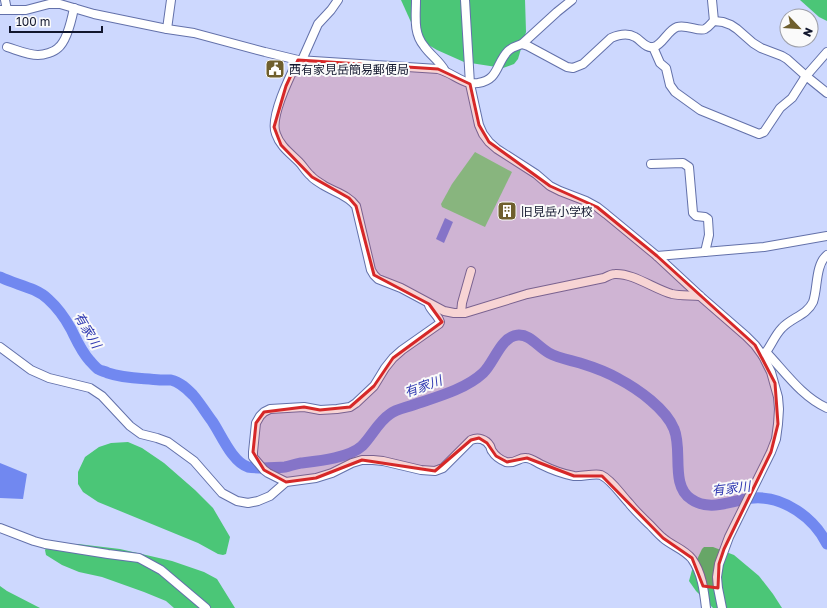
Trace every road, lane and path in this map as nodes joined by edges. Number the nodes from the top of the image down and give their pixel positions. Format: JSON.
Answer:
{"nodes":[{"id":1,"x":5,"y":0,"type":"edge"},
{"id":2,"x":172,"y":0,"type":"edge"},
{"id":3,"x":338,"y":0,"type":"edge"},
{"id":4,"x":416,"y":0,"type":"edge"},
{"id":5,"x":465,"y":0,"type":"edge"},
{"id":6,"x":572,"y":0,"type":"edge"},
{"id":7,"x":712,"y":0,"type":"edge"},
{"id":8,"x":74,"y":8,"type":"junction"},
{"id":9,"x":4,"y":10,"type":"edge"},
{"id":10,"x":714,"y":21,"type":"junction"},
{"id":11,"x":167,"y":29,"type":"junction"},
{"id":12,"x":522,"y":44,"type":"junction"},
{"id":13,"x":7,"y":47,"type":"dead end"},
{"id":14,"x":653,"y":47,"type":"junction"},
{"id":15,"x":827,"y":52,"type":"edge"},
{"id":16,"x":300,"y":60,"type":"junction"},
{"id":17,"x":445,"y":71,"type":"junction"},
{"id":18,"x":806,"y":76,"type":"junction"},
{"id":19,"x":470,"y":84,"type":"junction"},
{"id":20,"x":827,"y":93,"type":"edge"},
{"id":21,"x":651,"y":164,"type":"dead end"},
{"id":22,"x":827,"y":236,"type":"edge"},
{"id":23,"x":705,"y":252,"type":"junction"},
{"id":24,"x":827,"y":255,"type":"edge"},
{"id":25,"x":657,"y":256,"type":"junction"},
{"id":26,"x":471,"y":271,"type":"dead end"},
{"id":27,"x":700,"y":296,"type":"junction"},
{"id":28,"x":429,"y":304,"type":"junction"},
{"id":29,"x":461,"y":313,"type":"junction"},
{"id":30,"x":0,"y":346,"type":"edge"},
{"id":31,"x":765,"y":354,"type":"junction"},
{"id":32,"x":827,"y":408,"type":"edge"},
{"id":33,"x":286,"y":482,"type":"junction"},
{"id":34,"x":0,"y":528,"type":"edge"},
{"id":35,"x":703,"y":586,"type":"junction"},
{"id":36,"x":718,"y":588,"type":"junction"},
{"id":37,"x":206,"y":608,"type":"edge"},
{"id":38,"x":706,"y":608,"type":"edge"},
{"id":39,"x":722,"y":608,"type":"edge"}],
"edges":[{"from":1,"to":9,"type":"street"},
{"from":2,"to":11,"type":"street"},
{"from":3,"to":16,"type":"street"},
{"from":4,"to":17,"type":"street"},
{"from":5,"to":19,"type":"street"},
{"from":6,"to":12,"type":"street"},
{"from":7,"to":10,"type":"street"},
{"from":8,"to":9,"type":"street"},
{"from":8,"to":11,"type":"street"},
{"from":8,"to":13,"type":"street"},
{"from":10,"to":14,"type":"street"},
{"from":10,"to":18,"type":"street"},
{"from":11,"to":16,"type":"street"},
{"from":12,"to":14,"type":"street"},
{"from":12,"to":19,"type":"street"},
{"from":14,"to":18,"type":"street"},
{"from":15,"to":18,"type":"street"},
{"from":16,"to":17,"type":"street"},
{"from":16,"to":28,"type":"street"},
{"from":17,"to":19,"type":"street"},
{"from":18,"to":20,"type":"street"},
{"from":19,"to":25,"type":"street"},
{"from":21,"to":23,"type":"street"},
{"from":22,"to":23,"type":"street"},
{"from":23,"to":25,"type":"street"},
{"from":24,"to":31,"type":"street"},
{"from":25,"to":27,"type":"street"},
{"from":26,"to":29,"type":"street"},
{"from":27,"to":29,"type":"street"},
{"from":27,"to":31,"type":"street"},
{"from":28,"to":29,"type":"street"},
{"from":28,"to":33,"type":"street"},
{"from":30,"to":33,"type":"street"},
{"from":31,"to":32,"type":"street"},
{"from":31,"to":36,"type":"street"},
{"from":33,"to":35,"type":"street"},
{"from":34,"to":37,"type":"street"},
{"from":35,"to":36,"type":"street"},
{"from":35,"to":38,"type":"street"},
{"from":36,"to":39,"type":"street"}]}
